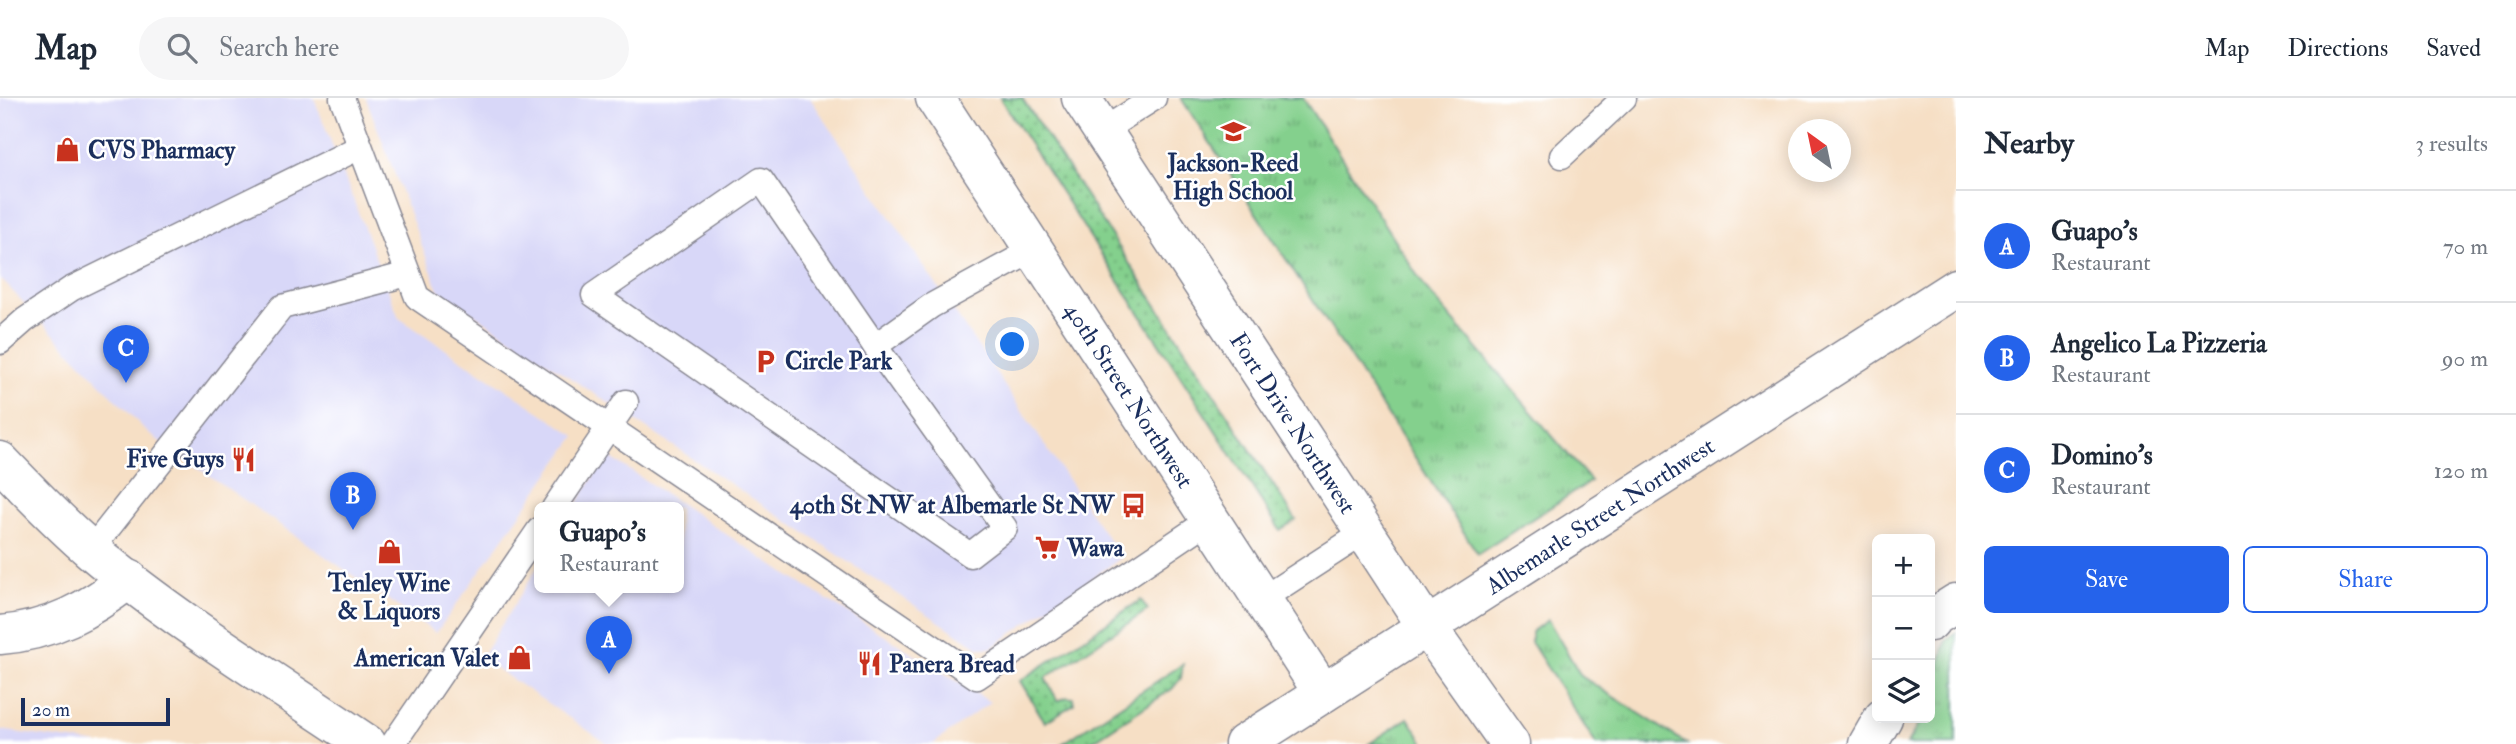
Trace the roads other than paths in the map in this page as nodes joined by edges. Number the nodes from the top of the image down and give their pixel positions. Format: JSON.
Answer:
{"nodes":[{"id":1,"x":342,"y":98,"type":"edge"},
{"id":2,"x":935,"y":98,"type":"edge"},
{"id":3,"x":1081,"y":98,"type":"edge"},
{"id":4,"x":1154,"y":98,"type":"edge"},
{"id":5,"x":1624,"y":98,"type":"edge"},
{"id":6,"x":1102,"y":131,"type":"junction"},
{"id":7,"x":360,"y":147,"type":"junction"},
{"id":8,"x":1562,"y":156,"type":"dead end"},
{"id":9,"x":1033,"y":250,"type":"junction"},
{"id":10,"x":408,"y":274,"type":"junction"},
{"id":11,"x":1956,"y":288,"type":"edge"},
{"id":12,"x":0,"y":342,"type":"edge"},
{"id":13,"x":875,"y":346,"type":"junction"},
{"id":14,"x":626,"y":402,"type":"dead end"},
{"id":15,"x":609,"y":427,"type":"junction"},
{"id":16,"x":0,"y":461,"type":"edge"},
{"id":17,"x":558,"y":502,"type":"edge"},
{"id":18,"x":1211,"y":519,"type":"junction"},
{"id":19,"x":1365,"y":532,"type":"junction"},
{"id":20,"x":534,"y":537,"type":"edge"},
{"id":21,"x":92,"y":550,"type":"junction"},
{"id":22,"x":129,"y":579,"type":"junction"},
{"id":23,"x":1262,"y":599,"type":"junction"},
{"id":24,"x":1956,"y":603,"type":"edge"},
{"id":25,"x":1935,"y":618,"type":"edge"},
{"id":26,"x":1427,"y":627,"type":"junction"},
{"id":27,"x":0,"y":635,"type":"edge"},
{"id":28,"x":1323,"y":693,"type":"junction"},
{"id":29,"x":1879,"y":723,"type":"edge"},
{"id":30,"x":367,"y":744,"type":"edge"},
{"id":31,"x":393,"y":744,"type":"edge"},
{"id":32,"x":1244,"y":744,"type":"edge"},
{"id":33,"x":1510,"y":744,"type":"edge"},
{"id":34,"x":1868,"y":744,"type":"edge"}],
"edges":[{"from":1,"to":7,"type":"lane"},
{"from":2,"to":9,"type":"street","name":"40th Street Northwest"},
{"from":3,"to":6,"type":"street","name":"Fort Drive Northwest"},
{"from":4,"to":6,"type":"lane"},
{"from":5,"to":8,"type":"lane"},
{"from":6,"to":19,"type":"street","name":"Fort Drive Northwest"},
{"from":7,"to":10,"type":"lane"},
{"from":7,"to":12,"type":"lane"},
{"from":9,"to":13,"type":"lane"},
{"from":9,"to":18,"type":"street","name":"40th Street Northwest"},
{"from":10,"to":15,"type":"lane"},
{"from":10,"to":21,"type":"lane"},
{"from":11,"to":26,"type":"street","name":"Albemarle Street Northwest"},
{"from":13,"to":13,"type":"lane"},
{"from":14,"to":15,"type":"lane"},
{"from":15,"to":17,"type":"lane"},
{"from":15,"to":18,"type":"lane"},
{"from":16,"to":21,"type":"street"},
{"from":18,"to":23,"type":"street","name":"40th Street Northwest"},
{"from":19,"to":23,"type":"lane"},
{"from":19,"to":26,"type":"street","name":"Fort Drive Northwest"},
{"from":20,"to":31,"type":"lane"},
{"from":21,"to":22,"type":"street"},
{"from":22,"to":27,"type":"street"},
{"from":22,"to":30,"type":"street"},
{"from":23,"to":28,"type":"street","name":"40th Street Northwest"},
{"from":24,"to":25,"type":"street"},
{"from":26,"to":28,"type":"street","name":"Albemarle Street Northwest"},
{"from":26,"to":33,"type":"street","name":"Fort Drive Northwest"},
{"from":28,"to":32,"type":"street","name":"Albemarle Street Northwest"},
{"from":29,"to":34,"type":"street"}]}
